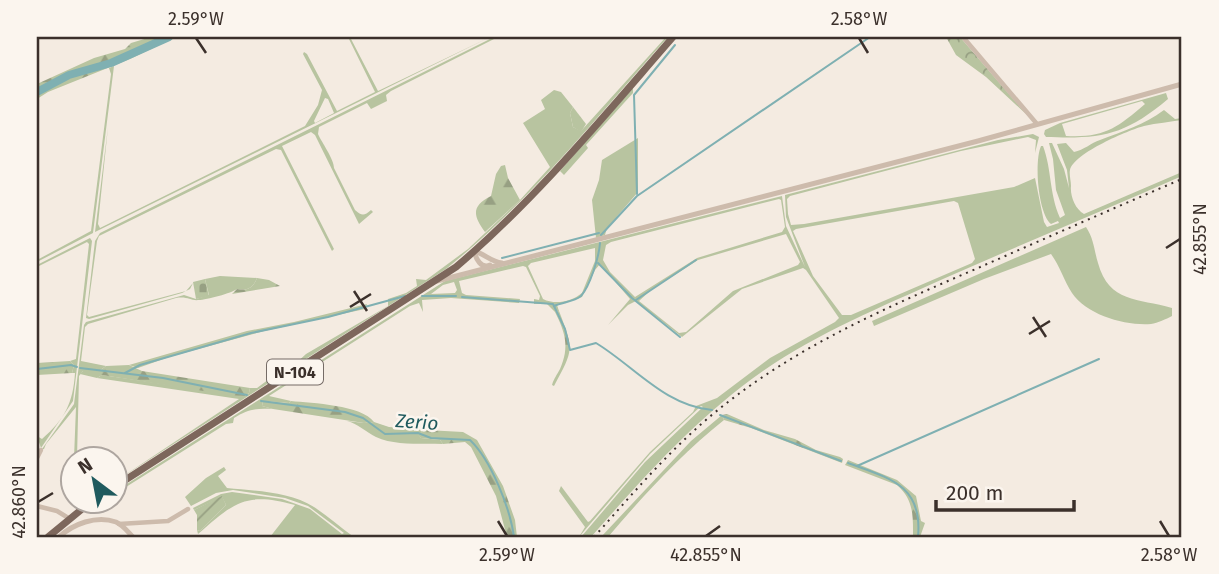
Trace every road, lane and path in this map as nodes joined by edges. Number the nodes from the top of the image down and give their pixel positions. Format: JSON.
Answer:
{"nodes":[{"id":1,"x":673,"y":37,"type":"edge"},
{"id":2,"x":964,"y":37,"type":"edge"},
{"id":3,"x":1182,"y":84,"type":"edge"},
{"id":4,"x":1037,"y":125,"type":"junction"},
{"id":5,"x":484,"y":242,"type":"junction"},
{"id":6,"x":474,"y":251,"type":"junction"},
{"id":7,"x":489,"y":263,"type":"junction"},
{"id":8,"x":437,"y":281,"type":"junction"},
{"id":9,"x":41,"y":450,"type":"dead end"},
{"id":10,"x":37,"y":458,"type":"edge"},
{"id":11,"x":130,"y":477,"type":"edge"},
{"id":12,"x":37,"y":506,"type":"edge"},
{"id":13,"x":188,"y":509,"type":"dead end"},
{"id":14,"x":76,"y":514,"type":"edge"},
{"id":15,"x":80,"y":514,"type":"edge"},
{"id":16,"x":70,"y":519,"type":"junction"},
{"id":17,"x":81,"y":523,"type":"junction"},
{"id":18,"x":119,"y":524,"type":"junction"},
{"id":19,"x":48,"y":537,"type":"edge"},
{"id":20,"x":59,"y":537,"type":"edge"},
{"id":21,"x":133,"y":537,"type":"edge"}],
"edges":[{"from":1,"to":5,"type":"main road","number":"N-104"},
{"from":2,"to":4,"type":"street"},
{"from":3,"to":4,"type":"street"},
{"from":4,"to":7,"type":"street"},
{"from":5,"to":6,"type":"main road","number":"N-104"},
{"from":5,"to":7,"type":"street"},
{"from":6,"to":7,"type":"street"},
{"from":6,"to":7,"type":"street"},
{"from":6,"to":8,"type":"main road","number":"N-104"},
{"from":7,"to":8,"type":"street"},
{"from":8,"to":11,"type":"main road","number":"N-104"},
{"from":9,"to":10,"type":"street"},
{"from":12,"to":16,"type":"street"},
{"from":13,"to":18,"type":"street"},
{"from":14,"to":16,"type":"main road"},
{"from":15,"to":17,"type":"street"},
{"from":16,"to":19,"type":"main road"},
{"from":17,"to":18,"type":"street"},
{"from":17,"to":20,"type":"street"},
{"from":18,"to":21,"type":"street"}]}
